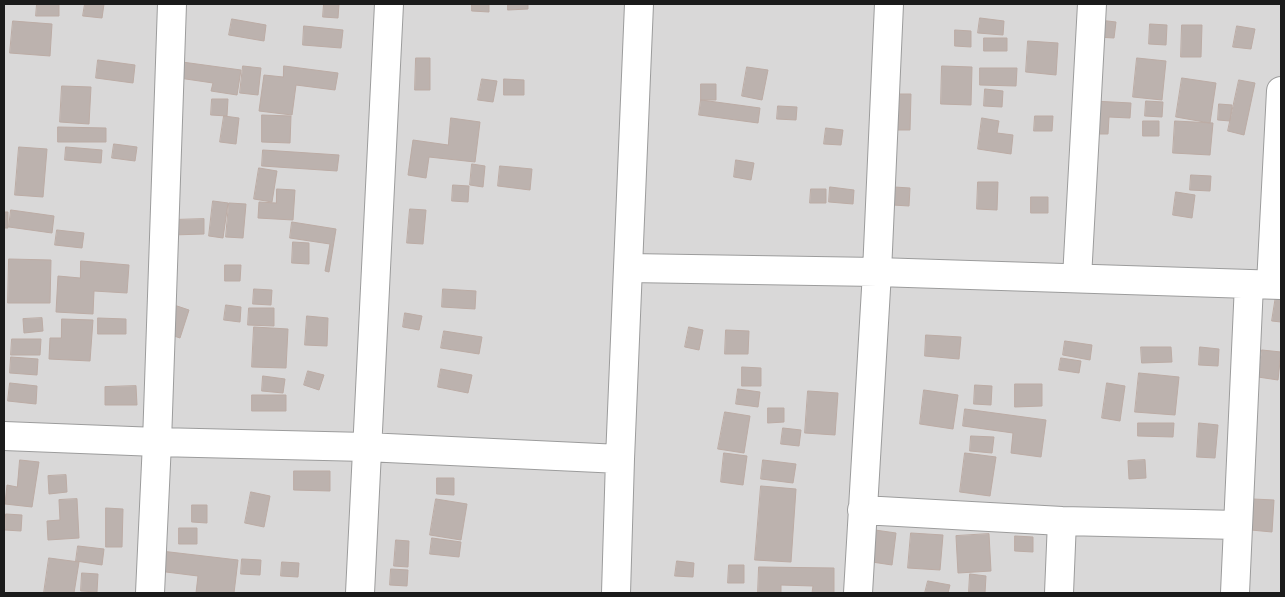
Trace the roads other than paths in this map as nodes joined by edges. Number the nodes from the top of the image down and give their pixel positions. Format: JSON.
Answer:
{"nodes":[{"id":1,"x":172,"y":4,"type":"edge"},
{"id":2,"x":389,"y":4,"type":"edge"},
{"id":3,"x":638,"y":4,"type":"edge"},
{"id":4,"x":889,"y":4,"type":"edge"},
{"id":5,"x":1092,"y":4,"type":"edge"},
{"id":6,"x":1281,"y":91,"type":"edge"},
{"id":7,"x":628,"y":268,"type":"junction"},
{"id":8,"x":877,"y":272,"type":"junction"},
{"id":9,"x":1077,"y":278,"type":"junction"},
{"id":10,"x":1267,"y":284,"type":"edge"},
{"id":11,"x":4,"y":436,"type":"edge"},
{"id":12,"x":157,"y":442,"type":"junction"},
{"id":13,"x":366,"y":446,"type":"junction"},
{"id":14,"x":620,"y":459,"type":"junction"},
{"id":15,"x":862,"y":510,"type":"junction"},
{"id":16,"x":1062,"y":521,"type":"junction"},
{"id":17,"x":1238,"y":525,"type":"junction"},
{"id":18,"x":150,"y":593,"type":"edge"},
{"id":19,"x":360,"y":593,"type":"edge"},
{"id":20,"x":616,"y":593,"type":"edge"},
{"id":21,"x":858,"y":593,"type":"edge"},
{"id":22,"x":1059,"y":593,"type":"edge"},
{"id":23,"x":1235,"y":593,"type":"edge"}],
"edges":[{"from":1,"to":12,"type":"street"},
{"from":2,"to":13,"type":"street"},
{"from":3,"to":7,"type":"street"},
{"from":4,"to":8,"type":"street"},
{"from":5,"to":9,"type":"street"},
{"from":6,"to":10,"type":"street"},
{"from":7,"to":8,"type":"street"},
{"from":7,"to":14,"type":"street"},
{"from":8,"to":9,"type":"street"},
{"from":8,"to":15,"type":"street"},
{"from":9,"to":10,"type":"street"},
{"from":10,"to":17,"type":"street"},
{"from":11,"to":12,"type":"street"},
{"from":12,"to":13,"type":"street"},
{"from":12,"to":18,"type":"street"},
{"from":13,"to":14,"type":"street"},
{"from":13,"to":19,"type":"street"},
{"from":14,"to":20,"type":"street"},
{"from":15,"to":16,"type":"street"},
{"from":15,"to":21,"type":"street"},
{"from":16,"to":17,"type":"street"},
{"from":16,"to":22,"type":"street"},
{"from":17,"to":23,"type":"street"}]}
